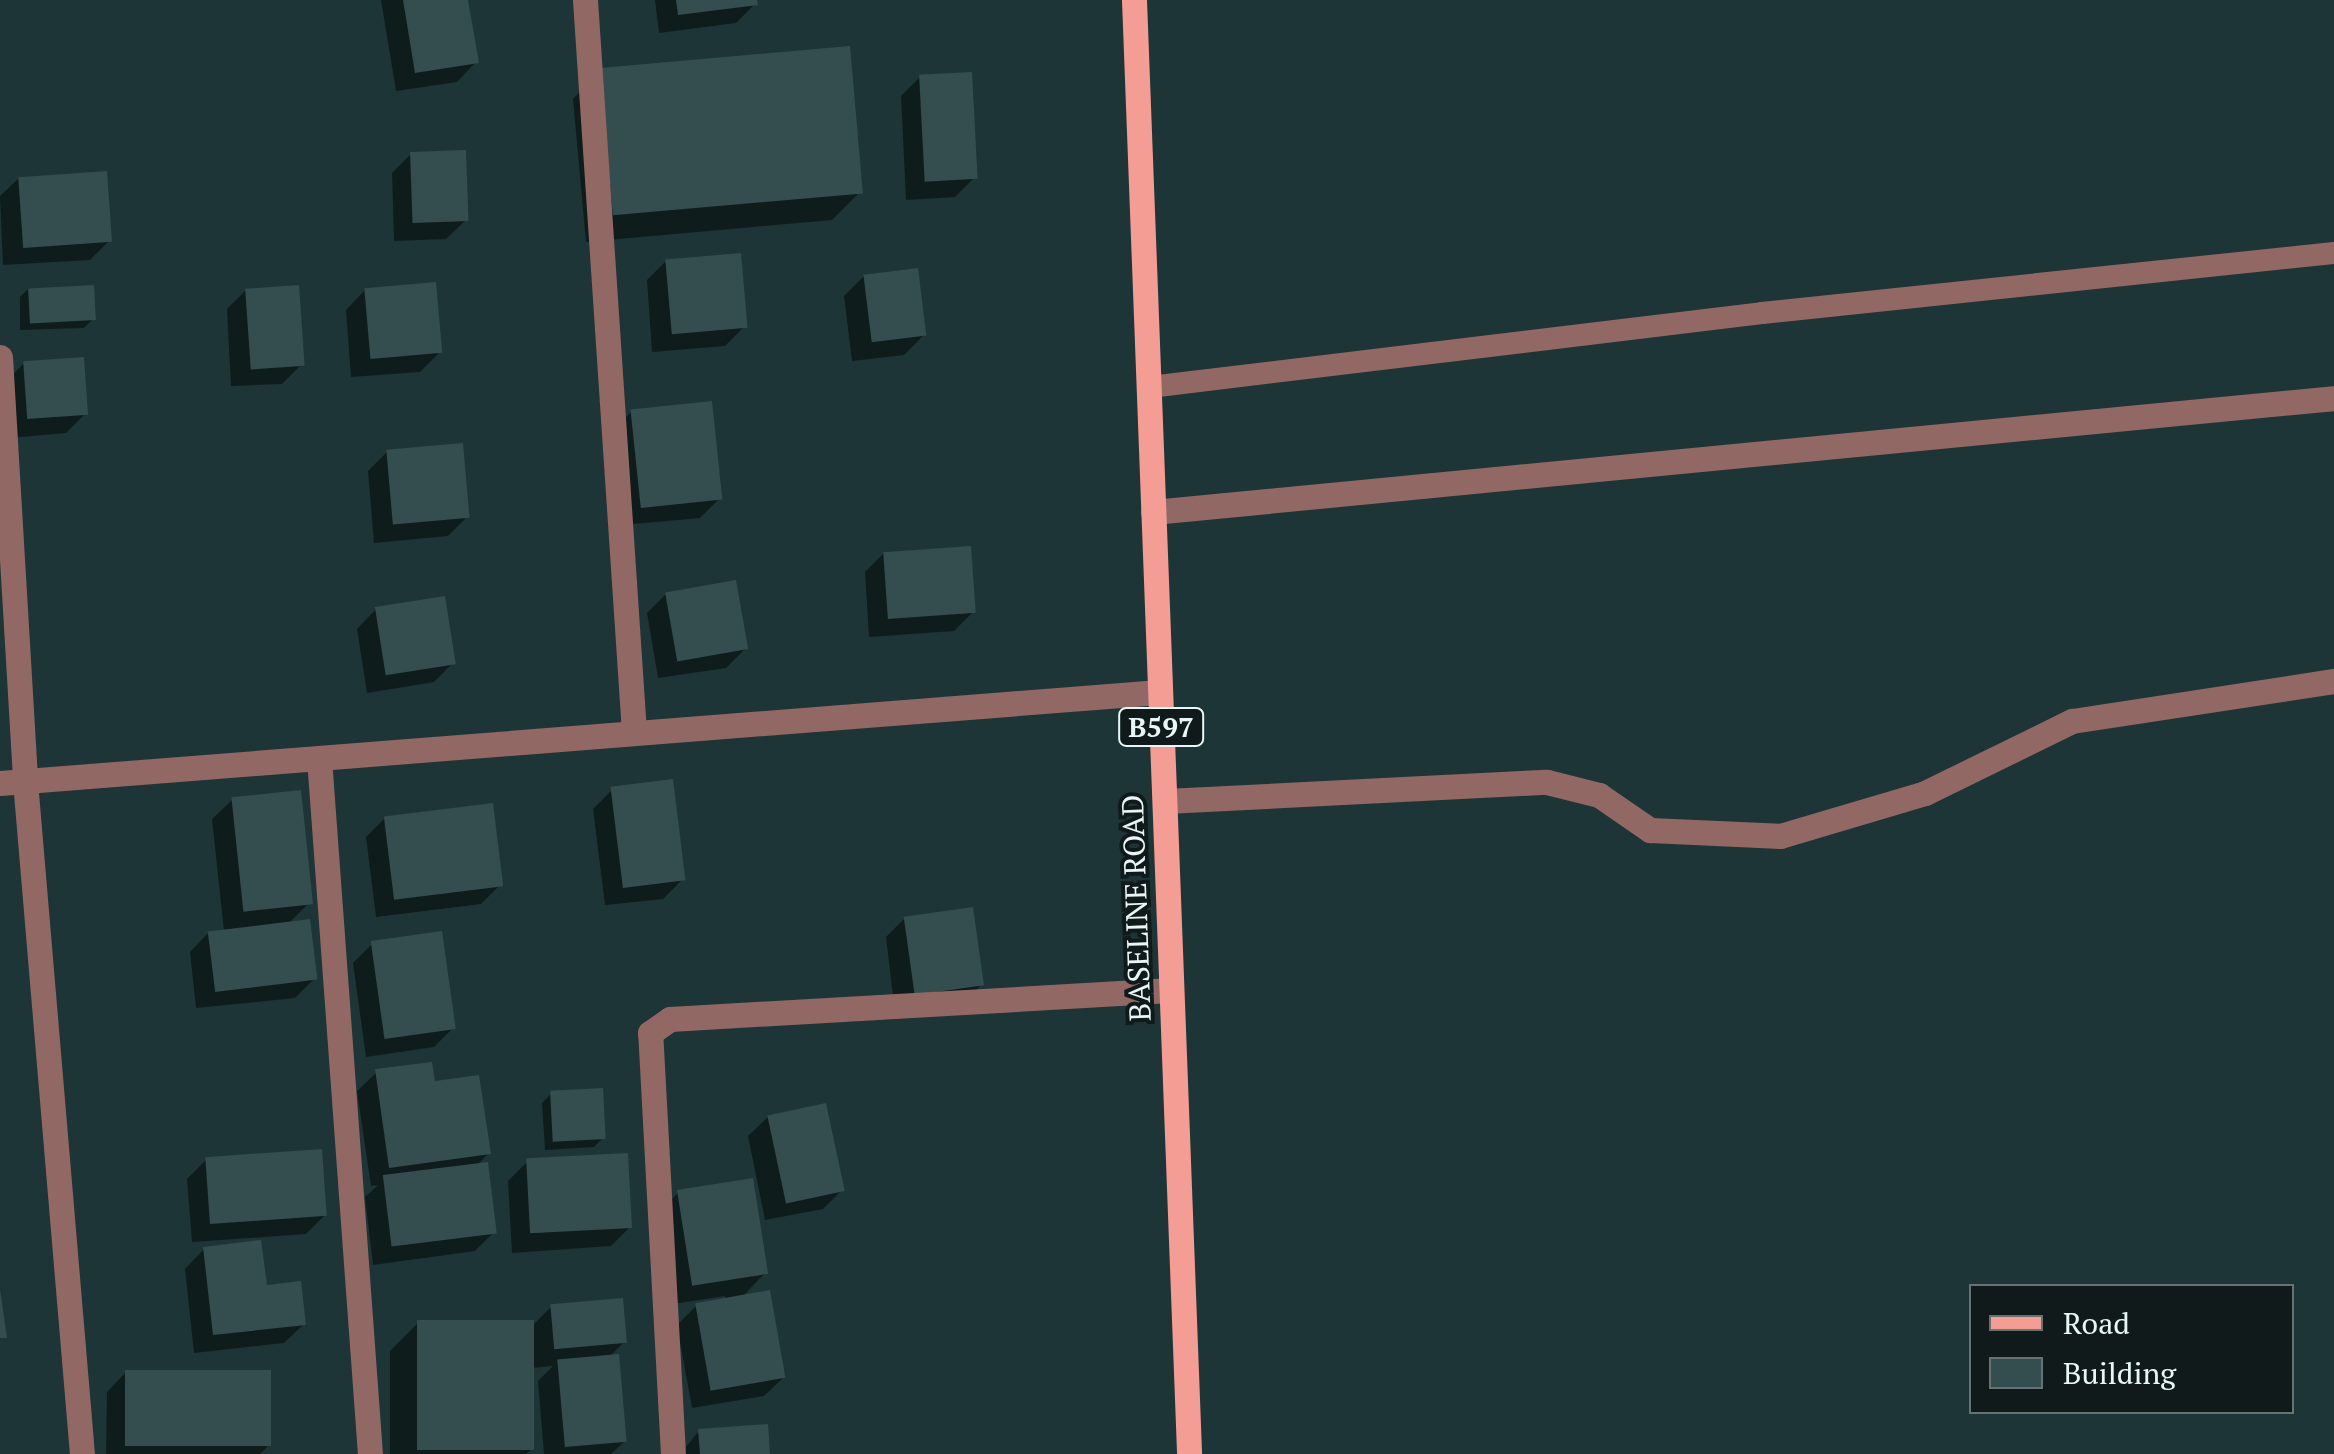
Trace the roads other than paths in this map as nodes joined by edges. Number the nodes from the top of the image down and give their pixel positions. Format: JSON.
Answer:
{"nodes":[{"id":1,"x":585,"y":0,"type":"edge"},
{"id":2,"x":1134,"y":0,"type":"edge"},
{"id":3,"x":2334,"y":253,"type":"edge"},
{"id":4,"x":0,"y":357,"type":"edge"},
{"id":5,"x":1150,"y":387,"type":"junction"},
{"id":6,"x":2334,"y":398,"type":"edge"},
{"id":7,"x":1153,"y":512,"type":"junction"},
{"id":8,"x":2334,"y":681,"type":"edge"},
{"id":9,"x":1159,"y":692,"type":"junction"},
{"id":10,"x":634,"y":732,"type":"junction"},
{"id":11,"x":319,"y":758,"type":"junction"},
{"id":12,"x":13,"y":782,"type":"edge"},
{"id":13,"x":1166,"y":801,"type":"junction"},
{"id":14,"x":1171,"y":990,"type":"junction"},
{"id":15,"x":82,"y":1454,"type":"edge"},
{"id":16,"x":370,"y":1454,"type":"edge"},
{"id":17,"x":673,"y":1454,"type":"edge"},
{"id":18,"x":1189,"y":1454,"type":"edge"}],
"edges":[{"from":1,"to":10,"type":"street"},
{"from":2,"to":5,"type":"main road","name":"BASELINE ROAD","number":"B597"},
{"from":3,"to":5,"type":"lane"},
{"from":4,"to":12,"type":"street"},
{"from":5,"to":7,"type":"main road","name":"BASELINE ROAD","number":"B597"},
{"from":6,"to":7,"type":"street"},
{"from":7,"to":9,"type":"main road","name":"BASELINE ROAD","number":"B597"},
{"from":8,"to":13,"type":"street"},
{"from":9,"to":10,"type":"street"},
{"from":9,"to":13,"type":"main road","name":"BASELINE ROAD","number":"B597"},
{"from":10,"to":11,"type":"street"},
{"from":11,"to":12,"type":"street"},
{"from":11,"to":16,"type":"street"},
{"from":12,"to":15,"type":"street"},
{"from":13,"to":14,"type":"main road","name":"BASELINE ROAD","number":"B597"},
{"from":14,"to":17,"type":"street"},
{"from":14,"to":18,"type":"main road","name":"BASELINE ROAD","number":"B597"}]}
